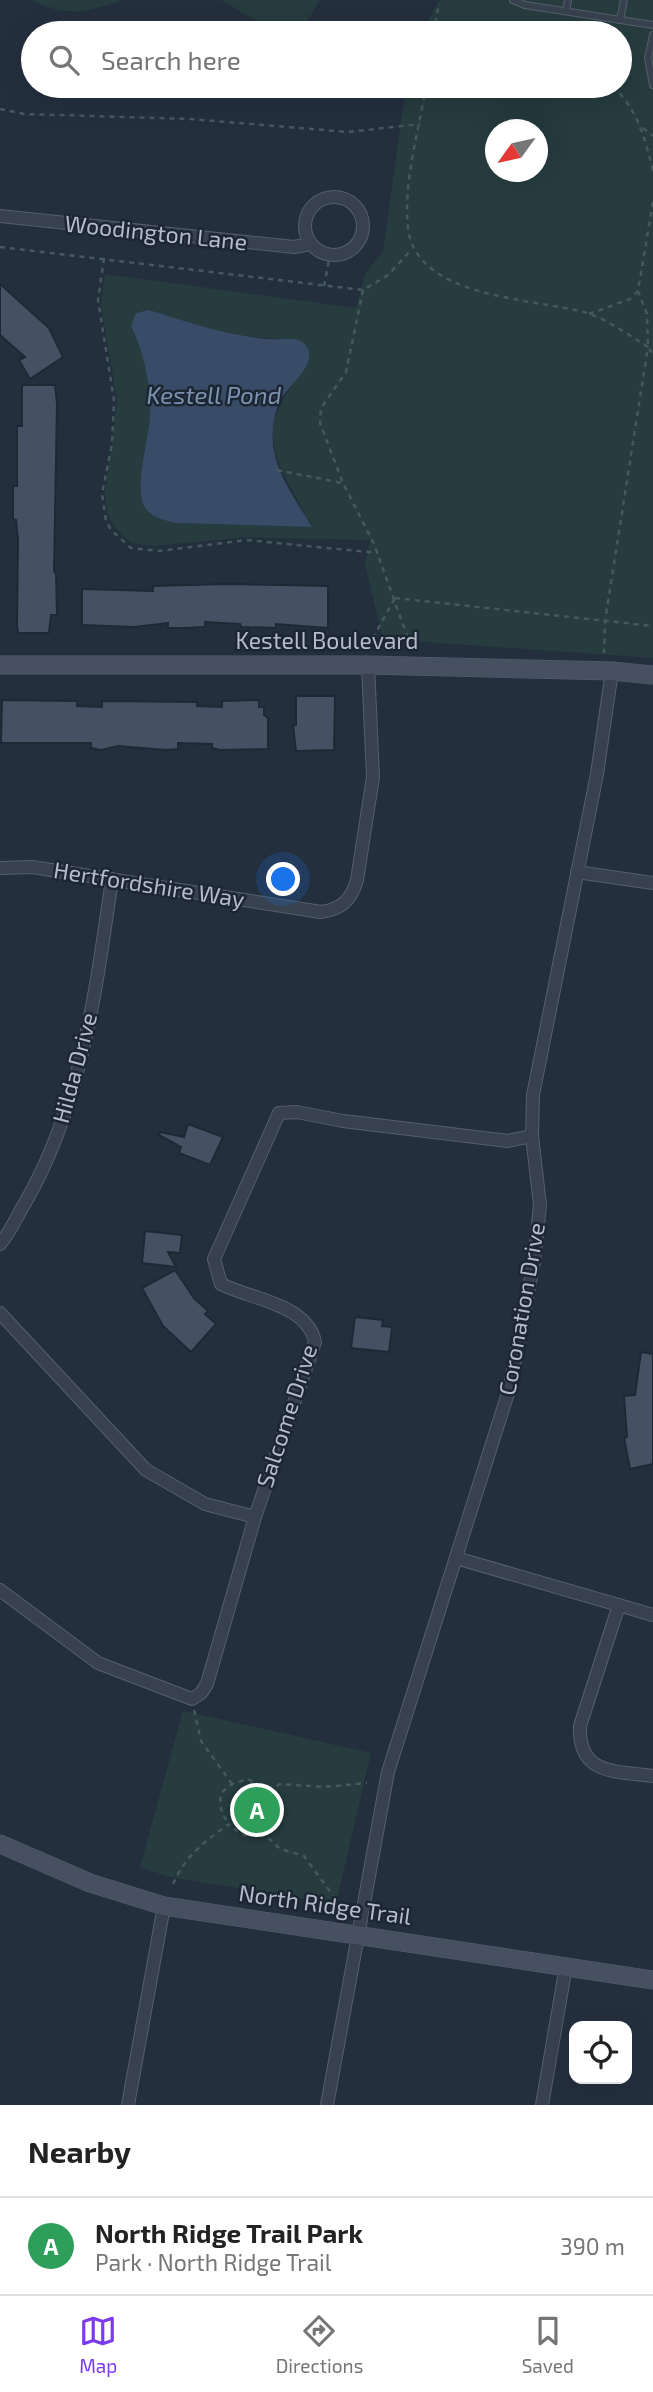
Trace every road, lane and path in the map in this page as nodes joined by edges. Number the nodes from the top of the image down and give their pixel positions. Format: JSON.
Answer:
{"nodes":[{"id":1,"x":513,"y":0,"type":"edge"},
{"id":2,"x":568,"y":0,"type":"edge"},
{"id":3,"x":624,"y":0,"type":"edge"},
{"id":4,"x":439,"y":3,"type":"dead end"},
{"id":5,"x":566,"y":11,"type":"junction"},
{"id":6,"x":620,"y":20,"type":"junction"},
{"id":7,"x":436,"y":21,"type":"edge"},
{"id":8,"x":627,"y":21,"type":"edge"},
{"id":9,"x":632,"y":22,"type":"edge"},
{"id":10,"x":653,"y":25,"type":"edge"},
{"id":11,"x":653,"y":35,"type":"edge"},
{"id":12,"x":653,"y":85,"type":"edge"},
{"id":13,"x":424,"y":98,"type":"edge"},
{"id":14,"x":623,"y":98,"type":"edge"},
{"id":15,"x":0,"y":109,"type":"edge"},
{"id":16,"x":420,"y":124,"type":"junction"},
{"id":17,"x":643,"y":128,"type":"junction"},
{"id":18,"x":653,"y":136,"type":"edge"},
{"id":19,"x":653,"y":172,"type":"edge"},
{"id":20,"x":653,"y":202,"type":"edge"},
{"id":21,"x":0,"y":216,"type":"edge"},
{"id":22,"x":312,"y":244,"type":"junction"},
{"id":23,"x":0,"y":247,"type":"edge"},
{"id":24,"x":413,"y":248,"type":"junction"},
{"id":25,"x":330,"y":255,"type":"junction"},
{"id":26,"x":104,"y":258,"type":"junction"},
{"id":27,"x":324,"y":286,"type":"junction"},
{"id":28,"x":363,"y":290,"type":"junction"},
{"id":29,"x":638,"y":290,"type":"junction"},
{"id":30,"x":589,"y":314,"type":"junction"},
{"id":31,"x":648,"y":346,"type":"junction"},
{"id":32,"x":653,"y":355,"type":"edge"},
{"id":33,"x":277,"y":470,"type":"dead end"},
{"id":34,"x":343,"y":483,"type":"junction"},
{"id":35,"x":378,"y":553,"type":"junction"},
{"id":36,"x":395,"y":598,"type":"junction"},
{"id":37,"x":605,"y":621,"type":"junction"},
{"id":38,"x":653,"y":626,"type":"edge"},
{"id":39,"x":411,"y":647,"type":"dead end"},
{"id":40,"x":368,"y":656,"type":"junction"},
{"id":41,"x":608,"y":664,"type":"junction"},
{"id":42,"x":0,"y":665,"type":"edge"},
{"id":43,"x":653,"y":676,"type":"edge"},
{"id":44,"x":0,"y":868,"type":"edge"},
{"id":45,"x":577,"y":872,"type":"junction"},
{"id":46,"x":112,"y":879,"type":"junction"},
{"id":47,"x":653,"y":883,"type":"edge"},
{"id":48,"x":532,"y":1136,"type":"junction"},
{"id":49,"x":0,"y":1244,"type":"edge"},
{"id":50,"x":0,"y":1313,"type":"edge"},
{"id":51,"x":255,"y":1517,"type":"junction"},
{"id":52,"x":456,"y":1558,"type":"junction"},
{"id":53,"x":0,"y":1590,"type":"edge"},
{"id":54,"x":619,"y":1605,"type":"junction"},
{"id":55,"x":653,"y":1615,"type":"edge"},
{"id":56,"x":192,"y":1699,"type":"junction"},
{"id":57,"x":653,"y":1776,"type":"edge"},
{"id":58,"x":367,"y":1783,"type":"dead end"},
{"id":59,"x":232,"y":1784,"type":"junction"},
{"id":60,"x":268,"y":1791,"type":"junction"},
{"id":61,"x":229,"y":1824,"type":"junction"},
{"id":62,"x":261,"y":1831,"type":"junction"},
{"id":63,"x":0,"y":1844,"type":"edge"},
{"id":64,"x":173,"y":1884,"type":"dead end"},
{"id":65,"x":164,"y":1906,"type":"junction"},
{"id":66,"x":345,"y":1912,"type":"dead end"},
{"id":67,"x":359,"y":1934,"type":"junction"},
{"id":68,"x":566,"y":1966,"type":"junction"},
{"id":69,"x":653,"y":1980,"type":"edge"},
{"id":70,"x":128,"y":2105,"type":"edge"},
{"id":71,"x":327,"y":2105,"type":"edge"},
{"id":72,"x":542,"y":2105,"type":"edge"}],
"edges":[{"from":1,"to":5,"type":"lane"},
{"from":2,"to":5,"type":"lane"},
{"from":3,"to":6,"type":"lane"},
{"from":4,"to":7,"type":"path"},
{"from":5,"to":6,"type":"lane"},
{"from":6,"to":8,"type":"lane"},
{"from":9,"to":10,"type":"lane"},
{"from":11,"to":12,"type":"lane"},
{"from":13,"to":16,"type":"path"},
{"from":14,"to":17,"type":"path"},
{"from":15,"to":16,"type":"path"},
{"from":16,"to":24,"type":"path"},
{"from":17,"to":18,"type":"path"},
{"from":17,"to":19,"type":"path"},
{"from":20,"to":29,"type":"path"},
{"from":21,"to":22,"type":"street","name":"Woodington Lane"},
{"from":22,"to":25,"type":"street"},
{"from":22,"to":25,"type":"street"},
{"from":23,"to":26,"type":"path"},
{"from":24,"to":28,"type":"path"},
{"from":24,"to":30,"type":"path"},
{"from":25,"to":27,"type":"path"},
{"from":26,"to":27,"type":"path"},
{"from":26,"to":35,"type":"path"},
{"from":27,"to":28,"type":"path"},
{"from":28,"to":34,"type":"path"},
{"from":29,"to":30,"type":"path"},
{"from":29,"to":31,"type":"path"},
{"from":30,"to":31,"type":"path"},
{"from":31,"to":32,"type":"path"},
{"from":31,"to":37,"type":"path"},
{"from":33,"to":34,"type":"path"},
{"from":34,"to":35,"type":"path"},
{"from":35,"to":36,"type":"path"},
{"from":36,"to":37,"type":"path"},
{"from":36,"to":39,"type":"path"},
{"from":36,"to":40,"type":"path"},
{"from":37,"to":38,"type":"path"},
{"from":37,"to":41,"type":"path"},
{"from":40,"to":41,"type":"street","name":"Kestell Boulevard"},
{"from":40,"to":42,"type":"street","name":"Kestell Boulevard"},
{"from":40,"to":46,"type":"street","name":"Hertfordshire Way"},
{"from":41,"to":43,"type":"street","name":"Kestell Boulevard"},
{"from":41,"to":45,"type":"street","name":"Coronation Drive"},
{"from":44,"to":46,"type":"street","name":"Hertfordshire Way"},
{"from":45,"to":47,"type":"street"},
{"from":45,"to":48,"type":"street","name":"Coronation Drive"},
{"from":46,"to":49,"type":"street","name":"Hilda Drive"},
{"from":48,"to":51,"type":"street","name":"Salcome Drive"},
{"from":48,"to":52,"type":"street","name":"Coronation Drive"},
{"from":50,"to":51,"type":"street"},
{"from":51,"to":56,"type":"street","name":"Salcome Drive"},
{"from":52,"to":54,"type":"street"},
{"from":52,"to":67,"type":"street","name":"Coronation Drive"},
{"from":53,"to":56,"type":"street"},
{"from":54,"to":55,"type":"street"},
{"from":54,"to":57,"type":"street"},
{"from":56,"to":59,"type":"path"},
{"from":58,"to":60,"type":"path"},
{"from":59,"to":60,"type":"path"},
{"from":59,"to":61,"type":"path"},
{"from":60,"to":62,"type":"path"},
{"from":61,"to":62,"type":"path"},
{"from":61,"to":64,"type":"path"},
{"from":62,"to":66,"type":"path"},
{"from":63,"to":65,"type":"street","name":"North Ridge Trail"},
{"from":65,"to":67,"type":"street","name":"North Ridge Trail"},
{"from":65,"to":70,"type":"street"},
{"from":67,"to":68,"type":"street","name":"North Ridge Trail"},
{"from":67,"to":71,"type":"street","name":"Coronation Drive"},
{"from":68,"to":69,"type":"street","name":"North Ridge Trail"},
{"from":68,"to":72,"type":"street"}]}
